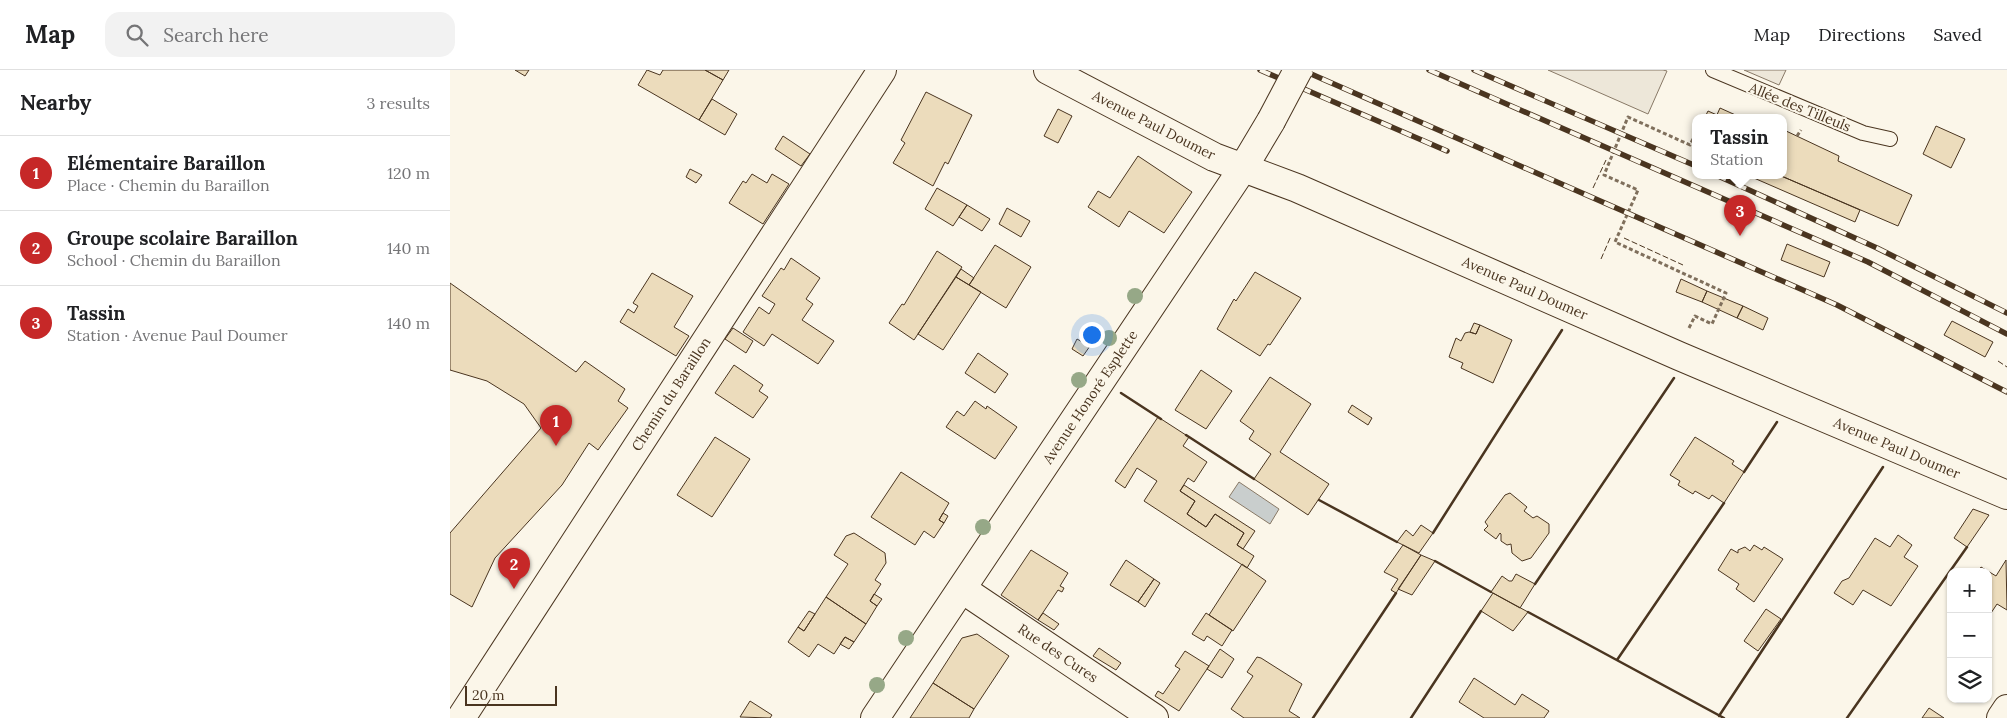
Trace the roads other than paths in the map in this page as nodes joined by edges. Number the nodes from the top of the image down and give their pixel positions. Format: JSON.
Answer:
{"nodes":[{"id":1,"x":882,"y":70,"type":"edge"},
{"id":2,"x":1048,"y":70,"type":"edge"},
{"id":3,"x":1298,"y":70,"type":"edge"},
{"id":4,"x":1713,"y":70,"type":"edge"},
{"id":5,"x":1890,"y":139,"type":"dead end"},
{"id":6,"x":1243,"y":168,"type":"junction"},
{"id":7,"x":2007,"y":495,"type":"edge"},
{"id":8,"x":962,"y":589,"type":"junction"},
{"id":9,"x":2007,"y":708,"type":"edge"},
{"id":10,"x":461,"y":718,"type":"edge"},
{"id":11,"x":875,"y":718,"type":"edge"},
{"id":12,"x":1154,"y":718,"type":"edge"},
{"id":13,"x":2000,"y":718,"type":"edge"}],
"edges":[{"from":1,"to":10,"type":"street","name":"Chemin du Baraillon"},
{"from":2,"to":6,"type":"street","name":"Avenue Paul Doumer"},
{"from":3,"to":6,"type":"street","name":"Avenue Honoré Esplette","bridge":true},
{"from":4,"to":5,"type":"lane","name":"Allée des Tilleuls"},
{"from":6,"to":7,"type":"street","name":"Avenue Paul Doumer"},
{"from":6,"to":8,"type":"street","name":"Avenue Honoré Esplette"},
{"from":8,"to":11,"type":"street","name":"Avenue Honoré Esplette"},
{"from":8,"to":12,"type":"street","name":"Rue des Cures"},
{"from":9,"to":13,"type":"street"}]}
